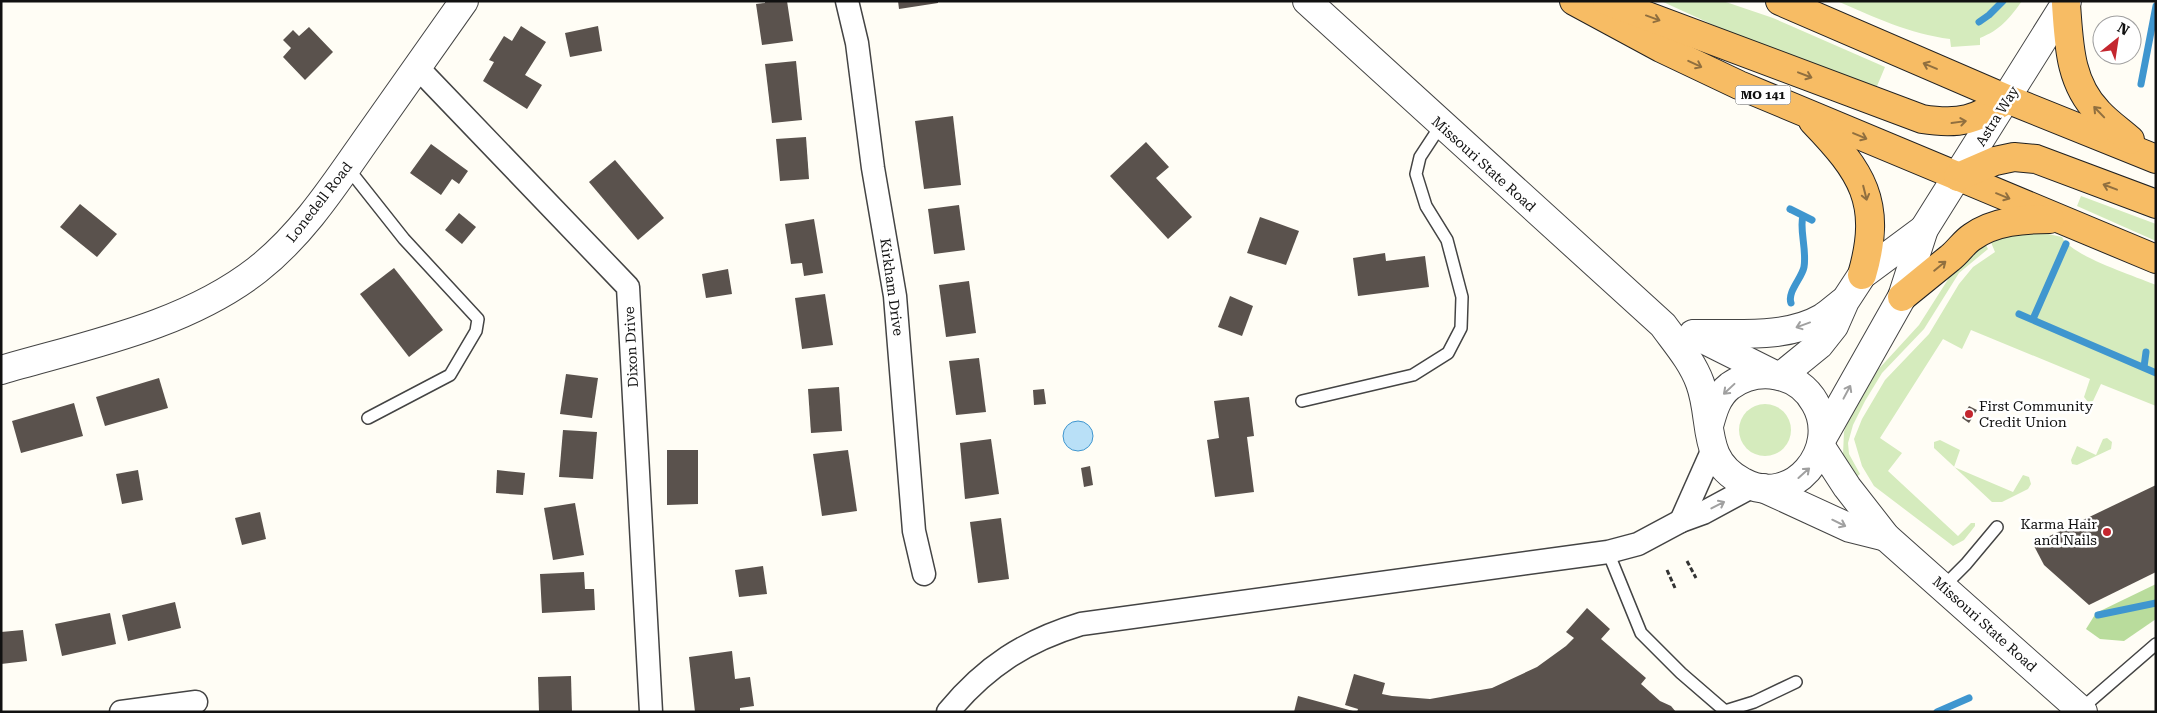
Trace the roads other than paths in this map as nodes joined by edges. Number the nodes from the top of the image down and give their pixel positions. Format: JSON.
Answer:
{"nodes":[{"id":1,"x":464,"y":1,"type":"edge"},
{"id":2,"x":847,"y":1,"type":"edge"},
{"id":3,"x":1307,"y":1,"type":"edge"},
{"id":4,"x":1574,"y":1,"type":"edge"},
{"id":5,"x":1607,"y":1,"type":"edge"},
{"id":6,"x":1780,"y":1,"type":"edge"},
{"id":7,"x":2066,"y":2,"type":"edge"},
{"id":8,"x":417,"y":67,"type":"junction"},
{"id":9,"x":2007,"y":99,"type":"junction"},
{"id":10,"x":1805,"y":113,"type":"junction"},
{"id":11,"x":1440,"y":125,"type":"junction"},
{"id":12,"x":2152,"y":157,"type":"edge"},
{"id":13,"x":347,"y":167,"type":"junction"},
{"id":14,"x":1958,"y":177,"type":"junction"},
{"id":15,"x":2156,"y":204,"type":"edge"},
{"id":16,"x":2058,"y":219,"type":"junction"},
{"id":17,"x":1924,"y":229,"type":"junction"},
{"id":18,"x":2156,"y":259,"type":"edge"},
{"id":19,"x":1862,"y":274,"type":"junction"},
{"id":20,"x":1902,"y":297,"type":"junction"},
{"id":21,"x":1844,"y":301,"type":"junction"},
{"id":22,"x":1663,"y":325,"type":"junction"},
{"id":23,"x":1696,"y":334,"type":"junction"},
{"id":24,"x":1,"y":370,"type":"edge"},
{"id":25,"x":1776,"y":375,"type":"junction"},
{"id":26,"x":1302,"y":401,"type":"dead end"},
{"id":27,"x":368,"y":418,"type":"dead end"},
{"id":28,"x":1711,"y":437,"type":"junction"},
{"id":29,"x":1822,"y":441,"type":"junction"},
{"id":30,"x":1758,"y":487,"type":"junction"},
{"id":31,"x":1681,"y":521,"type":"junction"},
{"id":32,"x":1997,"y":527,"type":"dead end"},
{"id":33,"x":1886,"y":537,"type":"junction"},
{"id":34,"x":1608,"y":552,"type":"junction"},
{"id":35,"x":924,"y":574,"type":"dead end"},
{"id":36,"x":1944,"y":586,"type":"junction"},
{"id":37,"x":2156,"y":644,"type":"edge"},
{"id":38,"x":1796,"y":682,"type":"dead end"},
{"id":39,"x":196,"y":702,"type":"dead end"},
{"id":40,"x":1756,"y":707,"type":"edge"},
{"id":41,"x":2082,"y":710,"type":"edge"},
{"id":42,"x":122,"y":712,"type":"edge"},
{"id":43,"x":651,"y":712,"type":"edge"},
{"id":44,"x":948,"y":712,"type":"edge"}],
"edges":[{"from":1,"to":8,"type":"street","name":"Lonedell Road"},
{"from":2,"to":35,"type":"street","name":"Kirkham Drive"},
{"from":3,"to":11,"type":"street","name":"Missouri State Road"},
{"from":4,"to":10,"type":"highway","number":"MO 141","one_way":true},
{"from":5,"to":9,"type":"highway","one_way":true},
{"from":9,"to":6,"type":"highway","one_way":true},
{"from":7,"to":9,"type":"street","name":"Astra Way"},
{"from":12,"to":7,"type":"highway","one_way":true},
{"from":8,"to":13,"type":"street","name":"Lonedell Road"},
{"from":8,"to":43,"type":"street","name":"Dixon Drive"},
{"from":9,"to":12,"type":"highway"},
{"from":9,"to":14,"type":"street","name":"Astra Way"},
{"from":10,"to":14,"type":"highway","number":"MO 141","one_way":true},
{"from":10,"to":19,"type":"highway","one_way":true},
{"from":11,"to":22,"type":"street","name":"Missouri State Road"},
{"from":11,"to":26,"type":"lane"},
{"from":13,"to":24,"type":"street","name":"Lonedell Road"},
{"from":13,"to":27,"type":"lane"},
{"from":15,"to":14,"type":"highway","one_way":true},
{"from":14,"to":16,"type":"highway","number":"MO 141","one_way":true},
{"from":14,"to":17,"type":"street","name":"Astra Way"},
{"from":16,"to":18,"type":"highway","number":"MO 141"},
{"from":20,"to":16,"type":"highway","one_way":true},
{"from":17,"to":19,"type":"street","name":"Astra Way"},
{"from":17,"to":20,"type":"street","name":"Astra Way"},
{"from":19,"to":21,"type":"street","name":"Astra Way"},
{"from":29,"to":20,"type":"street","name":"Astra Way","one_way":true},
{"from":21,"to":23,"type":"street","one_way":true},
{"from":21,"to":25,"type":"street","name":"Astra Way"},
{"from":22,"to":23,"type":"street","name":"Missouri State Road"},
{"from":22,"to":28,"type":"street","name":"Missouri State Road"},
{"from":23,"to":25,"type":"street","name":"Missouri State Road"},
{"from":25,"to":28,"type":"street","one_way":true},
{"from":25,"to":29,"type":"street"},
{"from":28,"to":30,"type":"street"},
{"from":28,"to":31,"type":"street"},
{"from":30,"to":29,"type":"street","one_way":true},
{"from":29,"to":33,"type":"street","name":"Missouri State Road"},
{"from":31,"to":30,"type":"street","one_way":true},
{"from":30,"to":33,"type":"street","name":"Missouri State Road","one_way":true},
{"from":31,"to":34,"type":"street"},
{"from":32,"to":36,"type":"lane"},
{"from":33,"to":36,"type":"street","name":"Missouri State Road"},
{"from":34,"to":40,"type":"lane"},
{"from":34,"to":44,"type":"street"},
{"from":36,"to":41,"type":"street","name":"Missouri State Road"},
{"from":37,"to":41,"type":"lane"},
{"from":38,"to":40,"type":"lane"},
{"from":39,"to":42,"type":"street"}]}
